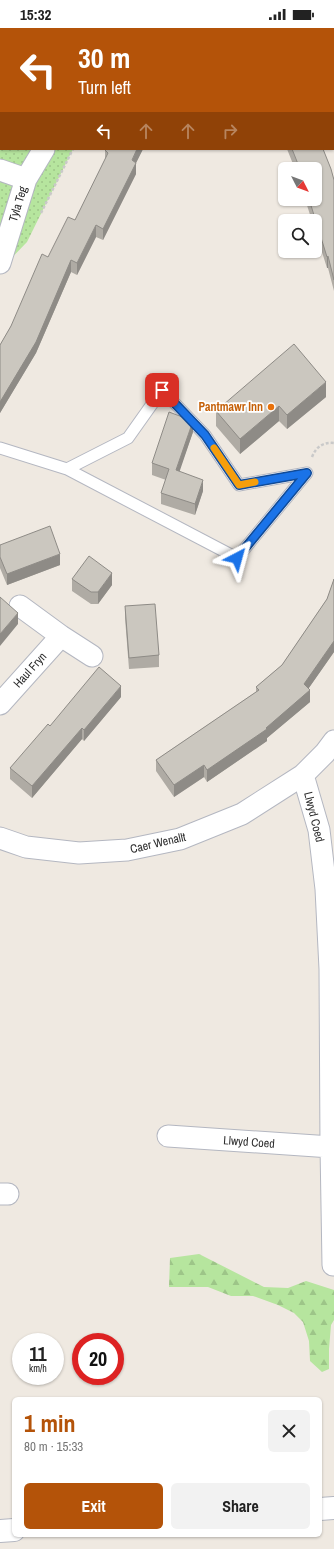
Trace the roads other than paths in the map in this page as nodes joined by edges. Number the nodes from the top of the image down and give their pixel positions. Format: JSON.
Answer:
{"nodes":[{"id":1,"x":43,"y":150,"type":"edge"},
{"id":2,"x":0,"y":170,"type":"edge"},
{"id":3,"x":26,"y":179,"type":"junction"},
{"id":4,"x":0,"y":263,"type":"edge"},
{"id":5,"x":0,"y":448,"type":"edge"},
{"id":6,"x":67,"y":469,"type":"junction"},
{"id":7,"x":20,"y":606,"type":"dead end"},
{"id":8,"x":61,"y":636,"type":"junction"},
{"id":9,"x":92,"y":656,"type":"dead end"},
{"id":10,"x":0,"y":704,"type":"edge"},
{"id":11,"x":334,"y":741,"type":"edge"},
{"id":12,"x":303,"y":775,"type":"junction"},
{"id":13,"x":0,"y":838,"type":"edge"},
{"id":14,"x":168,"y":1136,"type":"dead end"},
{"id":15,"x":331,"y":1147,"type":"junction"},
{"id":16,"x":333,"y":1265,"type":"dead end"},
{"id":17,"x":334,"y":1508,"type":"edge"},
{"id":18,"x":322,"y":1509,"type":"edge"},
{"id":19,"x":12,"y":1530,"type":"edge"},
{"id":20,"x":0,"y":1531,"type":"edge"}],
"edges":[{"from":1,"to":3,"type":"street","name":"Tyla Teg"},
{"from":2,"to":3,"type":"street"},
{"from":3,"to":4,"type":"street","name":"Tyla Teg"},
{"from":5,"to":6,"type":"lane"},
{"from":6,"to":6,"type":"lane"},
{"from":7,"to":8,"type":"street"},
{"from":8,"to":9,"type":"street"},
{"from":8,"to":10,"type":"street","name":"Haul Fryn"},
{"from":11,"to":12,"type":"street","name":"Caer Wenallt"},
{"from":12,"to":13,"type":"street","name":"Caer Wenallt"},
{"from":12,"to":15,"type":"street","name":"Llwyd Coed"},
{"from":14,"to":15,"type":"street","name":"Llwyd Coed"},
{"from":15,"to":16,"type":"street","name":"Llwyd Coed"},
{"from":17,"to":18,"type":"street"},
{"from":19,"to":20,"type":"street"}]}
